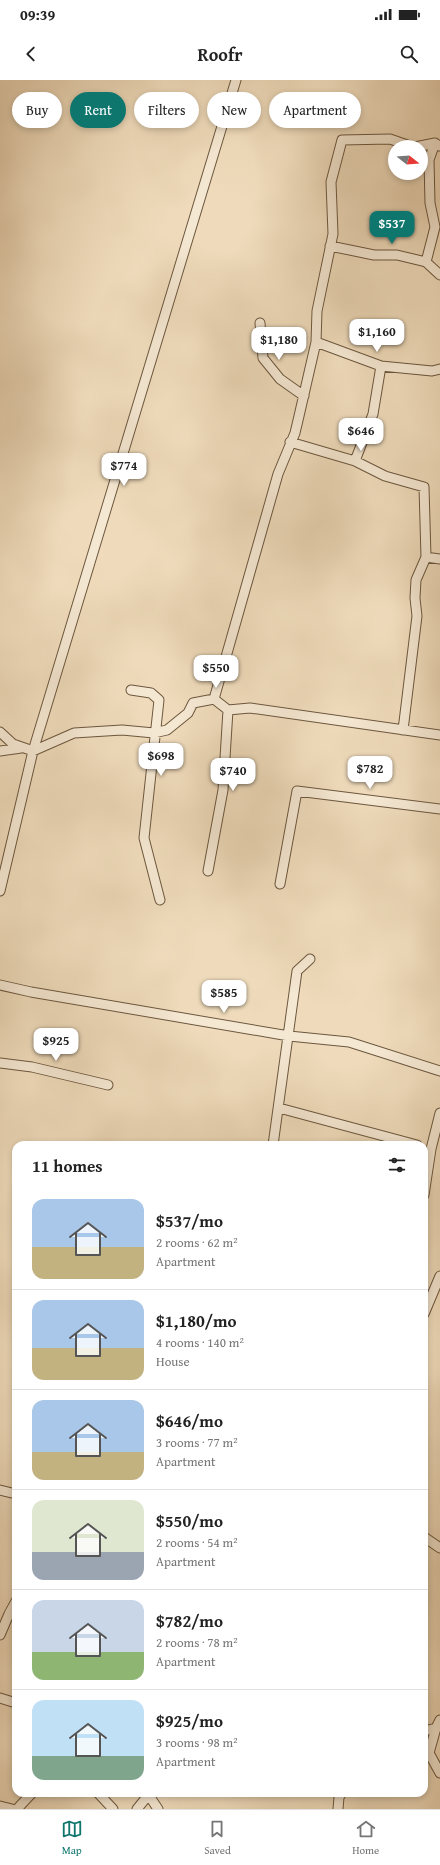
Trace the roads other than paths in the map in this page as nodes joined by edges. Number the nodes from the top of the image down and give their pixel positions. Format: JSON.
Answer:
{"nodes":[{"id":1,"x":236,"y":80,"type":"edge"},
{"id":2,"x":393,"y":140,"type":"edge"},
{"id":3,"x":438,"y":145,"type":"edge"},
{"id":4,"x":428,"y":146,"type":"edge"},
{"id":5,"x":330,"y":246,"type":"junction"},
{"id":6,"x":426,"y":262,"type":"junction"},
{"id":7,"x":440,"y":275,"type":"edge"},
{"id":8,"x":260,"y":323,"type":"dead end"},
{"id":9,"x":316,"y":342,"type":"junction"},
{"id":10,"x":381,"y":366,"type":"junction"},
{"id":11,"x":437,"y":372,"type":"edge"},
{"id":12,"x":304,"y":396,"type":"junction"},
{"id":13,"x":290,"y":442,"type":"junction"},
{"id":14,"x":355,"y":461,"type":"junction"},
{"id":15,"x":426,"y":557,"type":"junction"},
{"id":16,"x":440,"y":559,"type":"edge"},
{"id":17,"x":131,"y":690,"type":"dead end"},
{"id":18,"x":214,"y":699,"type":"junction"},
{"id":19,"x":228,"y":710,"type":"junction"},
{"id":20,"x":403,"y":730,"type":"junction"},
{"id":21,"x":0,"y":732,"type":"edge"},
{"id":22,"x":154,"y":733,"type":"junction"},
{"id":23,"x":440,"y":735,"type":"edge"},
{"id":24,"x":23,"y":748,"type":"junction"},
{"id":25,"x":0,"y":751,"type":"edge"},
{"id":26,"x":33,"y":751,"type":"junction"},
{"id":27,"x":440,"y":809,"type":"edge"},
{"id":28,"x":208,"y":871,"type":"dead end"},
{"id":29,"x":280,"y":884,"type":"dead end"},
{"id":30,"x":0,"y":891,"type":"edge"},
{"id":31,"x":160,"y":900,"type":"dead end"},
{"id":32,"x":310,"y":959,"type":"dead end"},
{"id":33,"x":0,"y":985,"type":"edge"},
{"id":34,"x":289,"y":1036,"type":"junction"},
{"id":35,"x":0,"y":1063,"type":"edge"},
{"id":36,"x":440,"y":1071,"type":"edge"},
{"id":37,"x":108,"y":1085,"type":"dead end"},
{"id":38,"x":279,"y":1108,"type":"junction"},
{"id":39,"x":440,"y":1113,"type":"edge"},
{"id":40,"x":274,"y":1141,"type":"edge"},
{"id":41,"x":402,"y":1141,"type":"edge"},
{"id":42,"x":428,"y":1148,"type":"edge"},
{"id":43,"x":440,"y":1276,"type":"edge"},
{"id":44,"x":428,"y":1304,"type":"edge"},
{"id":45,"x":0,"y":1490,"type":"edge"},
{"id":46,"x":12,"y":1493,"type":"edge"},
{"id":47,"x":428,"y":1540,"type":"edge"},
{"id":48,"x":440,"y":1548,"type":"edge"},
{"id":49,"x":12,"y":1608,"type":"edge"},
{"id":50,"x":0,"y":1635,"type":"edge"},
{"id":51,"x":0,"y":1698,"type":"edge"},
{"id":52,"x":12,"y":1702,"type":"edge"},
{"id":53,"x":440,"y":1720,"type":"edge"},
{"id":54,"x":436,"y":1728,"type":"junction"},
{"id":55,"x":428,"y":1730,"type":"edge"},
{"id":56,"x":428,"y":1750,"type":"edge"},
{"id":57,"x":428,"y":1755,"type":"edge"},
{"id":58,"x":440,"y":1773,"type":"edge"},
{"id":59,"x":28,"y":1797,"type":"edge"},
{"id":60,"x":102,"y":1797,"type":"edge"},
{"id":61,"x":146,"y":1797,"type":"edge"},
{"id":62,"x":151,"y":1797,"type":"edge"},
{"id":63,"x":339,"y":1797,"type":"edge"},
{"id":64,"x":0,"y":1806,"type":"edge"},
{"id":65,"x":12,"y":1809,"type":"edge"},
{"id":66,"x":17,"y":1809,"type":"edge"},
{"id":67,"x":113,"y":1809,"type":"edge"},
{"id":68,"x":136,"y":1809,"type":"edge"},
{"id":69,"x":158,"y":1809,"type":"edge"},
{"id":70,"x":338,"y":1809,"type":"edge"}],
"edges":[{"from":1,"to":26,"type":"street"},
{"from":2,"to":5,"type":"street"},
{"from":3,"to":4,"type":"street"},
{"from":3,"to":6,"type":"street"},
{"from":5,"to":6,"type":"street"},
{"from":5,"to":9,"type":"street"},
{"from":6,"to":7,"type":"street"},
{"from":8,"to":12,"type":"street"},
{"from":9,"to":10,"type":"street"},
{"from":9,"to":12,"type":"street"},
{"from":10,"to":11,"type":"street"},
{"from":10,"to":14,"type":"street"},
{"from":12,"to":13,"type":"street"},
{"from":13,"to":14,"type":"street"},
{"from":13,"to":18,"type":"street"},
{"from":14,"to":15,"type":"street"},
{"from":15,"to":16,"type":"street"},
{"from":15,"to":20,"type":"street"},
{"from":17,"to":22,"type":"street"},
{"from":18,"to":19,"type":"street"},
{"from":18,"to":22,"type":"street"},
{"from":19,"to":20,"type":"street"},
{"from":19,"to":28,"type":"street"},
{"from":20,"to":23,"type":"street"},
{"from":21,"to":24,"type":"street"},
{"from":22,"to":26,"type":"street"},
{"from":22,"to":31,"type":"street"},
{"from":24,"to":25,"type":"street"},
{"from":24,"to":26,"type":"street"},
{"from":26,"to":30,"type":"street"},
{"from":27,"to":29,"type":"street"},
{"from":32,"to":34,"type":"street"},
{"from":33,"to":34,"type":"street"},
{"from":34,"to":36,"type":"street"},
{"from":34,"to":38,"type":"street"},
{"from":35,"to":37,"type":"street"},
{"from":38,"to":40,"type":"street"},
{"from":38,"to":41,"type":"street"},
{"from":39,"to":42,"type":"street"},
{"from":43,"to":44,"type":"street"},
{"from":45,"to":46,"type":"street"},
{"from":47,"to":48,"type":"street"},
{"from":49,"to":50,"type":"street"},
{"from":51,"to":52,"type":"street"},
{"from":53,"to":54,"type":"street"},
{"from":54,"to":55,"type":"street"},
{"from":54,"to":56,"type":"street"},
{"from":57,"to":58,"type":"street"},
{"from":59,"to":66,"type":"street"},
{"from":60,"to":67,"type":"street"},
{"from":61,"to":68,"type":"street"},
{"from":62,"to":69,"type":"street"},
{"from":63,"to":70,"type":"street"},
{"from":64,"to":65,"type":"street"}]}
